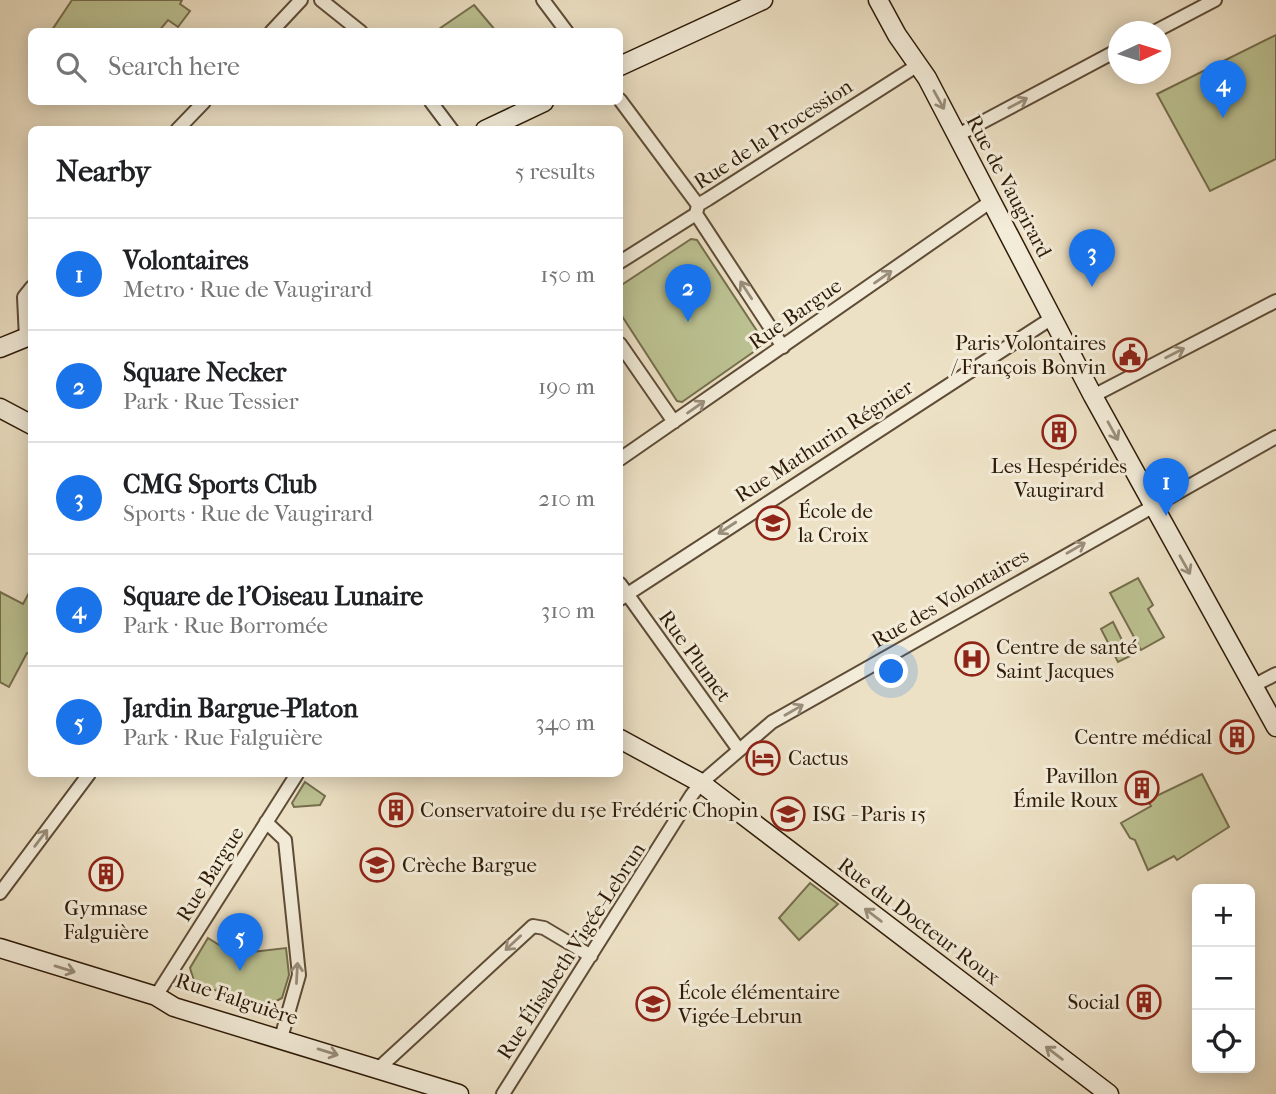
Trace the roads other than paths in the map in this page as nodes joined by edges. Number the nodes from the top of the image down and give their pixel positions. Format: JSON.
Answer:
{"nodes":[{"id":1,"x":301,"y":0,"type":"edge"},
{"id":2,"x":321,"y":0,"type":"edge"},
{"id":3,"x":543,"y":0,"type":"edge"},
{"id":4,"x":763,"y":0,"type":"edge"},
{"id":5,"x":878,"y":0,"type":"edge"},
{"id":6,"x":1214,"y":0,"type":"edge"},
{"id":7,"x":1171,"y":23,"type":"edge"},
{"id":8,"x":275,"y":28,"type":"edge"},
{"id":9,"x":356,"y":28,"type":"edge"},
{"id":10,"x":565,"y":28,"type":"edge"},
{"id":11,"x":1108,"y":55,"type":"edge"},
{"id":12,"x":623,"y":65,"type":"edge"},
{"id":13,"x":918,"y":65,"type":"junction"},
{"id":14,"x":623,"y":104,"type":"edge"},
{"id":15,"x":201,"y":105,"type":"edge"},
{"id":16,"x":432,"y":105,"type":"edge"},
{"id":17,"x":538,"y":105,"type":"edge"},
{"id":18,"x":181,"y":126,"type":"edge"},
{"id":19,"x":449,"y":126,"type":"edge"},
{"id":20,"x":493,"y":126,"type":"edge"},
{"id":21,"x":958,"y":135,"type":"junction"},
{"id":22,"x":993,"y":200,"type":"junction"},
{"id":23,"x":697,"y":209,"type":"junction"},
{"id":24,"x":623,"y":260,"type":"edge"},
{"id":25,"x":28,"y":291,"type":"edge"},
{"id":26,"x":1276,"y":301,"type":"edge"},
{"id":27,"x":1052,"y":318,"type":"junction"},
{"id":28,"x":28,"y":330,"type":"edge"},
{"id":29,"x":28,"y":337,"type":"edge"},
{"id":30,"x":783,"y":347,"type":"junction"},
{"id":31,"x":0,"y":348,"type":"edge"},
{"id":32,"x":623,"y":348,"type":"edge"},
{"id":33,"x":1093,"y":396,"type":"junction"},
{"id":34,"x":0,"y":408,"type":"edge"},
{"id":35,"x":674,"y":422,"type":"junction"},
{"id":36,"x":28,"y":423,"type":"edge"},
{"id":37,"x":1276,"y":438,"type":"edge"},
{"id":38,"x":623,"y":457,"type":"edge"},
{"id":39,"x":1152,"y":505,"type":"junction"},
{"id":40,"x":623,"y":591,"type":"edge"},
{"id":41,"x":623,"y":593,"type":"edge"},
{"id":42,"x":1276,"y":674,"type":"edge"},
{"id":43,"x":1253,"y":686,"type":"junction"},
{"id":44,"x":1276,"y":727,"type":"edge"},
{"id":45,"x":623,"y":741,"type":"edge"},
{"id":46,"x":739,"y":750,"type":"junction"},
{"id":47,"x":87,"y":777,"type":"edge"},
{"id":48,"x":295,"y":777,"type":"edge"},
{"id":49,"x":701,"y":783,"type":"junction"},
{"id":50,"x":266,"y":822,"type":"junction"},
{"id":51,"x":672,"y":829,"type":"joint"},
{"id":52,"x":0,"y":893,"type":"edge"},
{"id":53,"x":0,"y":948,"type":"edge"},
{"id":54,"x":591,"y":956,"type":"junction"},
{"id":55,"x":156,"y":996,"type":"junction"},
{"id":56,"x":281,"y":1038,"type":"junction"},
{"id":57,"x":379,"y":1068,"type":"junction"},
{"id":58,"x":459,"y":1094,"type":"edge"},
{"id":59,"x":503,"y":1094,"type":"edge"},
{"id":60,"x":1109,"y":1094,"type":"edge"}],
"edges":[{"from":1,"to":8,"type":"street"},
{"from":2,"to":9,"type":"street"},
{"from":3,"to":10,"type":"street"},
{"from":4,"to":12,"type":"street"},
{"from":5,"to":13,"type":"street","name":"Rue de Vaugirard"},
{"from":6,"to":7,"type":"street"},
{"from":21,"to":11,"type":"street","one_way":true},
{"from":13,"to":21,"type":"street","name":"Rue de Vaugirard","one_way":true},
{"from":13,"to":23,"type":"street","name":"Rue de la Procession"},
{"from":14,"to":23,"type":"street"},
{"from":15,"to":18,"type":"street"},
{"from":16,"to":19,"type":"street"},
{"from":17,"to":20,"type":"street"},
{"from":21,"to":22,"type":"street","name":"Rue de Vaugirard"},
{"from":22,"to":27,"type":"street","name":"Rue de Vaugirard"},
{"from":30,"to":22,"type":"street","name":"Rue Bargue","one_way":true},
{"from":23,"to":24,"type":"street","name":"Rue de la Procession"},
{"from":30,"to":23,"type":"street","one_way":true},
{"from":25,"to":28,"type":"street"},
{"from":33,"to":26,"type":"street","one_way":true},
{"from":27,"to":33,"type":"street","name":"Rue de Vaugirard"},
{"from":27,"to":40,"type":"street","name":"Rue Mathurin Régnier","one_way":true},
{"from":29,"to":31,"type":"street"},
{"from":35,"to":30,"type":"street","name":"Rue Bargue","one_way":true},
{"from":32,"to":35,"type":"street"},
{"from":33,"to":39,"type":"street","name":"Rue de Vaugirard","one_way":true},
{"from":34,"to":36,"type":"street"},
{"from":35,"to":38,"type":"street","name":"Rue Bargue"},
{"from":37,"to":39,"type":"street","name":"Rue des Volontaires"},
{"from":39,"to":43,"type":"street","name":"Rue de Vaugirard","one_way":true},
{"from":46,"to":39,"type":"street","name":"Rue des Volontaires","one_way":true},
{"from":41,"to":46,"type":"street","name":"Rue Plumet"},
{"from":42,"to":43,"type":"street"},
{"from":43,"to":44,"type":"street","name":"Rue de Vaugirard"},
{"from":45,"to":49,"type":"street","name":"Rue du Docteur Roux"},
{"from":46,"to":49,"type":"street","name":"Rue des Volontaires"},
{"from":52,"to":47,"type":"street","one_way":true},
{"from":48,"to":50,"type":"street","name":"Rue Bargue"},
{"from":49,"to":51,"type":"street","name":"Rue des Volontaires"},
{"from":60,"to":49,"type":"street","name":"Rue du Docteur Roux","one_way":true},
{"from":50,"to":55,"type":"street","name":"Rue Bargue"},
{"from":56,"to":50,"type":"street","one_way":true},
{"from":51,"to":54,"type":"street","name":"Rue Élisabeth Vigée-Lebrun"},
{"from":53,"to":55,"type":"street","name":"Rue Falguière","one_way":true},
{"from":54,"to":57,"type":"street","one_way":true},
{"from":54,"to":59,"type":"street","name":"Rue Élisabeth Vigée-Lebrun"},
{"from":55,"to":56,"type":"street","name":"Rue Falguière"},
{"from":56,"to":57,"type":"street","name":"Rue Falguière","one_way":true},
{"from":57,"to":58,"type":"street","name":"Rue Falguière"}]}
